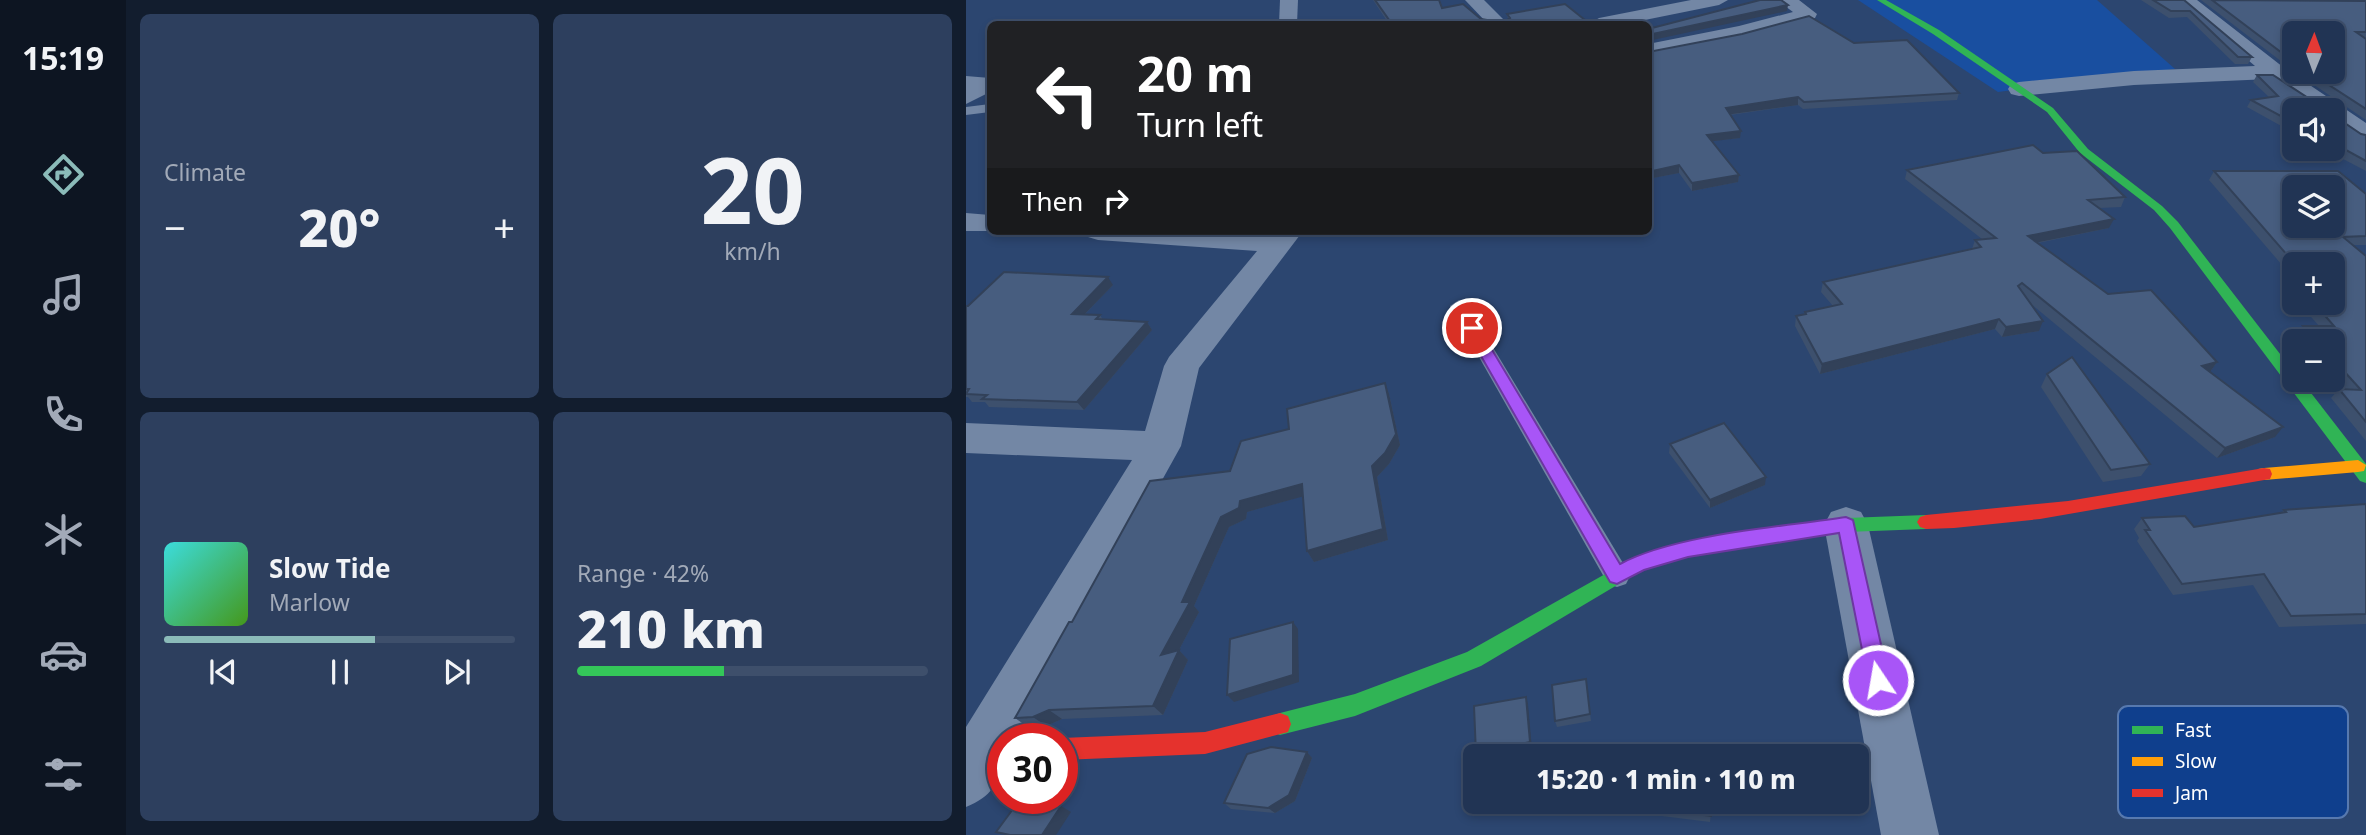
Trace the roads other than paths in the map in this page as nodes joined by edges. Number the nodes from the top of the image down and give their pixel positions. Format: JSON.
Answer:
{"nodes":[{"id":1,"x":1289,"y":0,"type":"edge"},
{"id":2,"x":1474,"y":0,"type":"edge"},
{"id":3,"x":1719,"y":0,"type":"edge"},
{"id":4,"x":1786,"y":0,"type":"edge"},
{"id":5,"x":1881,"y":0,"type":"edge"},
{"id":6,"x":2186,"y":0,"type":"edge"},
{"id":7,"x":1288,"y":21,"type":"edge"},
{"id":8,"x":1495,"y":21,"type":"edge"},
{"id":9,"x":1613,"y":21,"type":"edge"},
{"id":10,"x":1652,"y":49,"type":"edge"},
{"id":11,"x":2275,"y":72,"type":"junction"},
{"id":12,"x":966,"y":83,"type":"edge"},
{"id":13,"x":987,"y":84,"type":"edge"},
{"id":14,"x":987,"y":85,"type":"edge"},
{"id":15,"x":2019,"y":89,"type":"junction"},
{"id":16,"x":966,"y":97,"type":"edge"},
{"id":17,"x":2313,"y":98,"type":"edge"},
{"id":18,"x":987,"y":108,"type":"edge"},
{"id":19,"x":966,"y":110,"type":"edge"},
{"id":20,"x":2345,"y":120,"type":"edge"},
{"id":21,"x":2366,"y":134,"type":"edge"},
{"id":22,"x":966,"y":222,"type":"edge"},
{"id":23,"x":987,"y":224,"type":"edge"},
{"id":24,"x":1222,"y":235,"type":"edge"},
{"id":25,"x":1284,"y":237,"type":"edge"},
{"id":26,"x":1459,"y":306,"type":"dead end"},
{"id":27,"x":966,"y":438,"type":"edge"},
{"id":28,"x":1161,"y":446,"type":"junction"},
{"id":29,"x":2362,"y":471,"type":"edge"},
{"id":30,"x":1846,"y":525,"type":"junction"},
{"id":31,"x":1617,"y":576,"type":"junction"},
{"id":32,"x":1078,"y":748,"type":"edge"},
{"id":33,"x":984,"y":758,"type":"edge"},
{"id":34,"x":1910,"y":835,"type":"edge"}],
"edges":[{"from":1,"to":7,"type":"street"},
{"from":2,"to":8,"type":"street"},
{"from":3,"to":9,"type":"street"},
{"from":4,"to":10,"type":"street"},
{"from":5,"to":15,"type":"street"},
{"from":6,"to":11,"type":"street"},
{"from":11,"to":15,"type":"street"},
{"from":11,"to":17,"type":"street"},
{"from":12,"to":13,"type":"street"},
{"from":14,"to":16,"type":"street"},
{"from":15,"to":29,"type":"street"},
{"from":18,"to":19,"type":"lane"},
{"from":20,"to":21,"type":"street"},
{"from":22,"to":23,"type":"street"},
{"from":24,"to":25,"type":"street"},
{"from":25,"to":28,"type":"street"},
{"from":26,"to":31,"type":"lane"},
{"from":27,"to":28,"type":"street"},
{"from":28,"to":33,"type":"street"},
{"from":29,"to":30,"type":"street"},
{"from":30,"to":31,"type":"street"},
{"from":30,"to":34,"type":"street"},
{"from":31,"to":32,"type":"street"}]}
